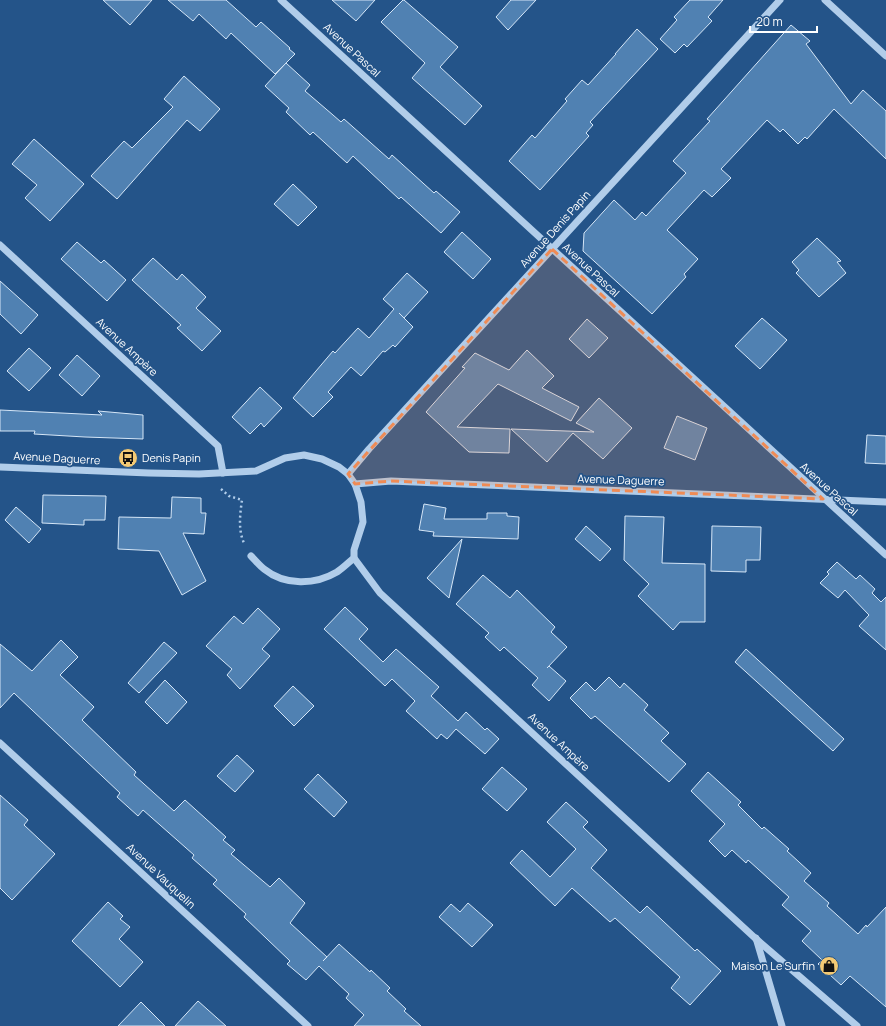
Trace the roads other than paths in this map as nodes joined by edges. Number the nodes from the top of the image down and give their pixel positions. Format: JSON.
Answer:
{"nodes":[{"id":1,"x":281,"y":0,"type":"edge"},
{"id":2,"x":780,"y":0,"type":"edge"},
{"id":3,"x":825,"y":0,"type":"edge"},
{"id":4,"x":886,"y":56,"type":"edge"},
{"id":5,"x":0,"y":245,"type":"edge"},
{"id":6,"x":552,"y":249,"type":"junction"},
{"id":7,"x":0,"y":466,"type":"edge"},
{"id":8,"x":223,"y":472,"type":"junction"},
{"id":9,"x":348,"y":474,"type":"junction"},
{"id":10,"x":355,"y":484,"type":"junction"},
{"id":11,"x":823,"y":499,"type":"junction"},
{"id":12,"x":886,"y":502,"type":"edge"},
{"id":13,"x":251,"y":556,"type":"road end"},
{"id":14,"x":886,"y":556,"type":"edge"},
{"id":15,"x":354,"y":558,"type":"junction"},
{"id":16,"x":0,"y":743,"type":"edge"},
{"id":17,"x":756,"y":938,"type":"junction"},
{"id":18,"x":308,"y":1026,"type":"edge"},
{"id":19,"x":782,"y":1026,"type":"edge"},
{"id":20,"x":857,"y":1026,"type":"edge"}],
"edges":[{"from":1,"to":6,"type":"street","name":"Avenue Pascal"},
{"from":2,"to":6,"type":"street","name":"Avenue Denis Papin"},
{"from":3,"to":4,"type":"street"},
{"from":5,"to":8,"type":"street","name":"Avenue Ampère"},
{"from":6,"to":9,"type":"street","name":"Avenue Denis Papin"},
{"from":6,"to":11,"type":"street","name":"Avenue Pascal"},
{"from":7,"to":8,"type":"street","name":"Avenue Daguerre"},
{"from":8,"to":9,"type":"street","name":"Avenue Daguerre"},
{"from":9,"to":10,"type":"street"},
{"from":10,"to":11,"type":"street","name":"Avenue Daguerre"},
{"from":10,"to":15,"type":"street"},
{"from":11,"to":12,"type":"street","name":"Avenue Daguerre"},
{"from":11,"to":14,"type":"street","name":"Avenue Pascal"},
{"from":13,"to":15,"type":"street"},
{"from":15,"to":17,"type":"street","name":"Avenue Ampère"},
{"from":16,"to":18,"type":"street","name":"Avenue Vauquelin"},
{"from":17,"to":19,"type":"street"},
{"from":17,"to":20,"type":"street","name":"Avenue Ampère"}]}
